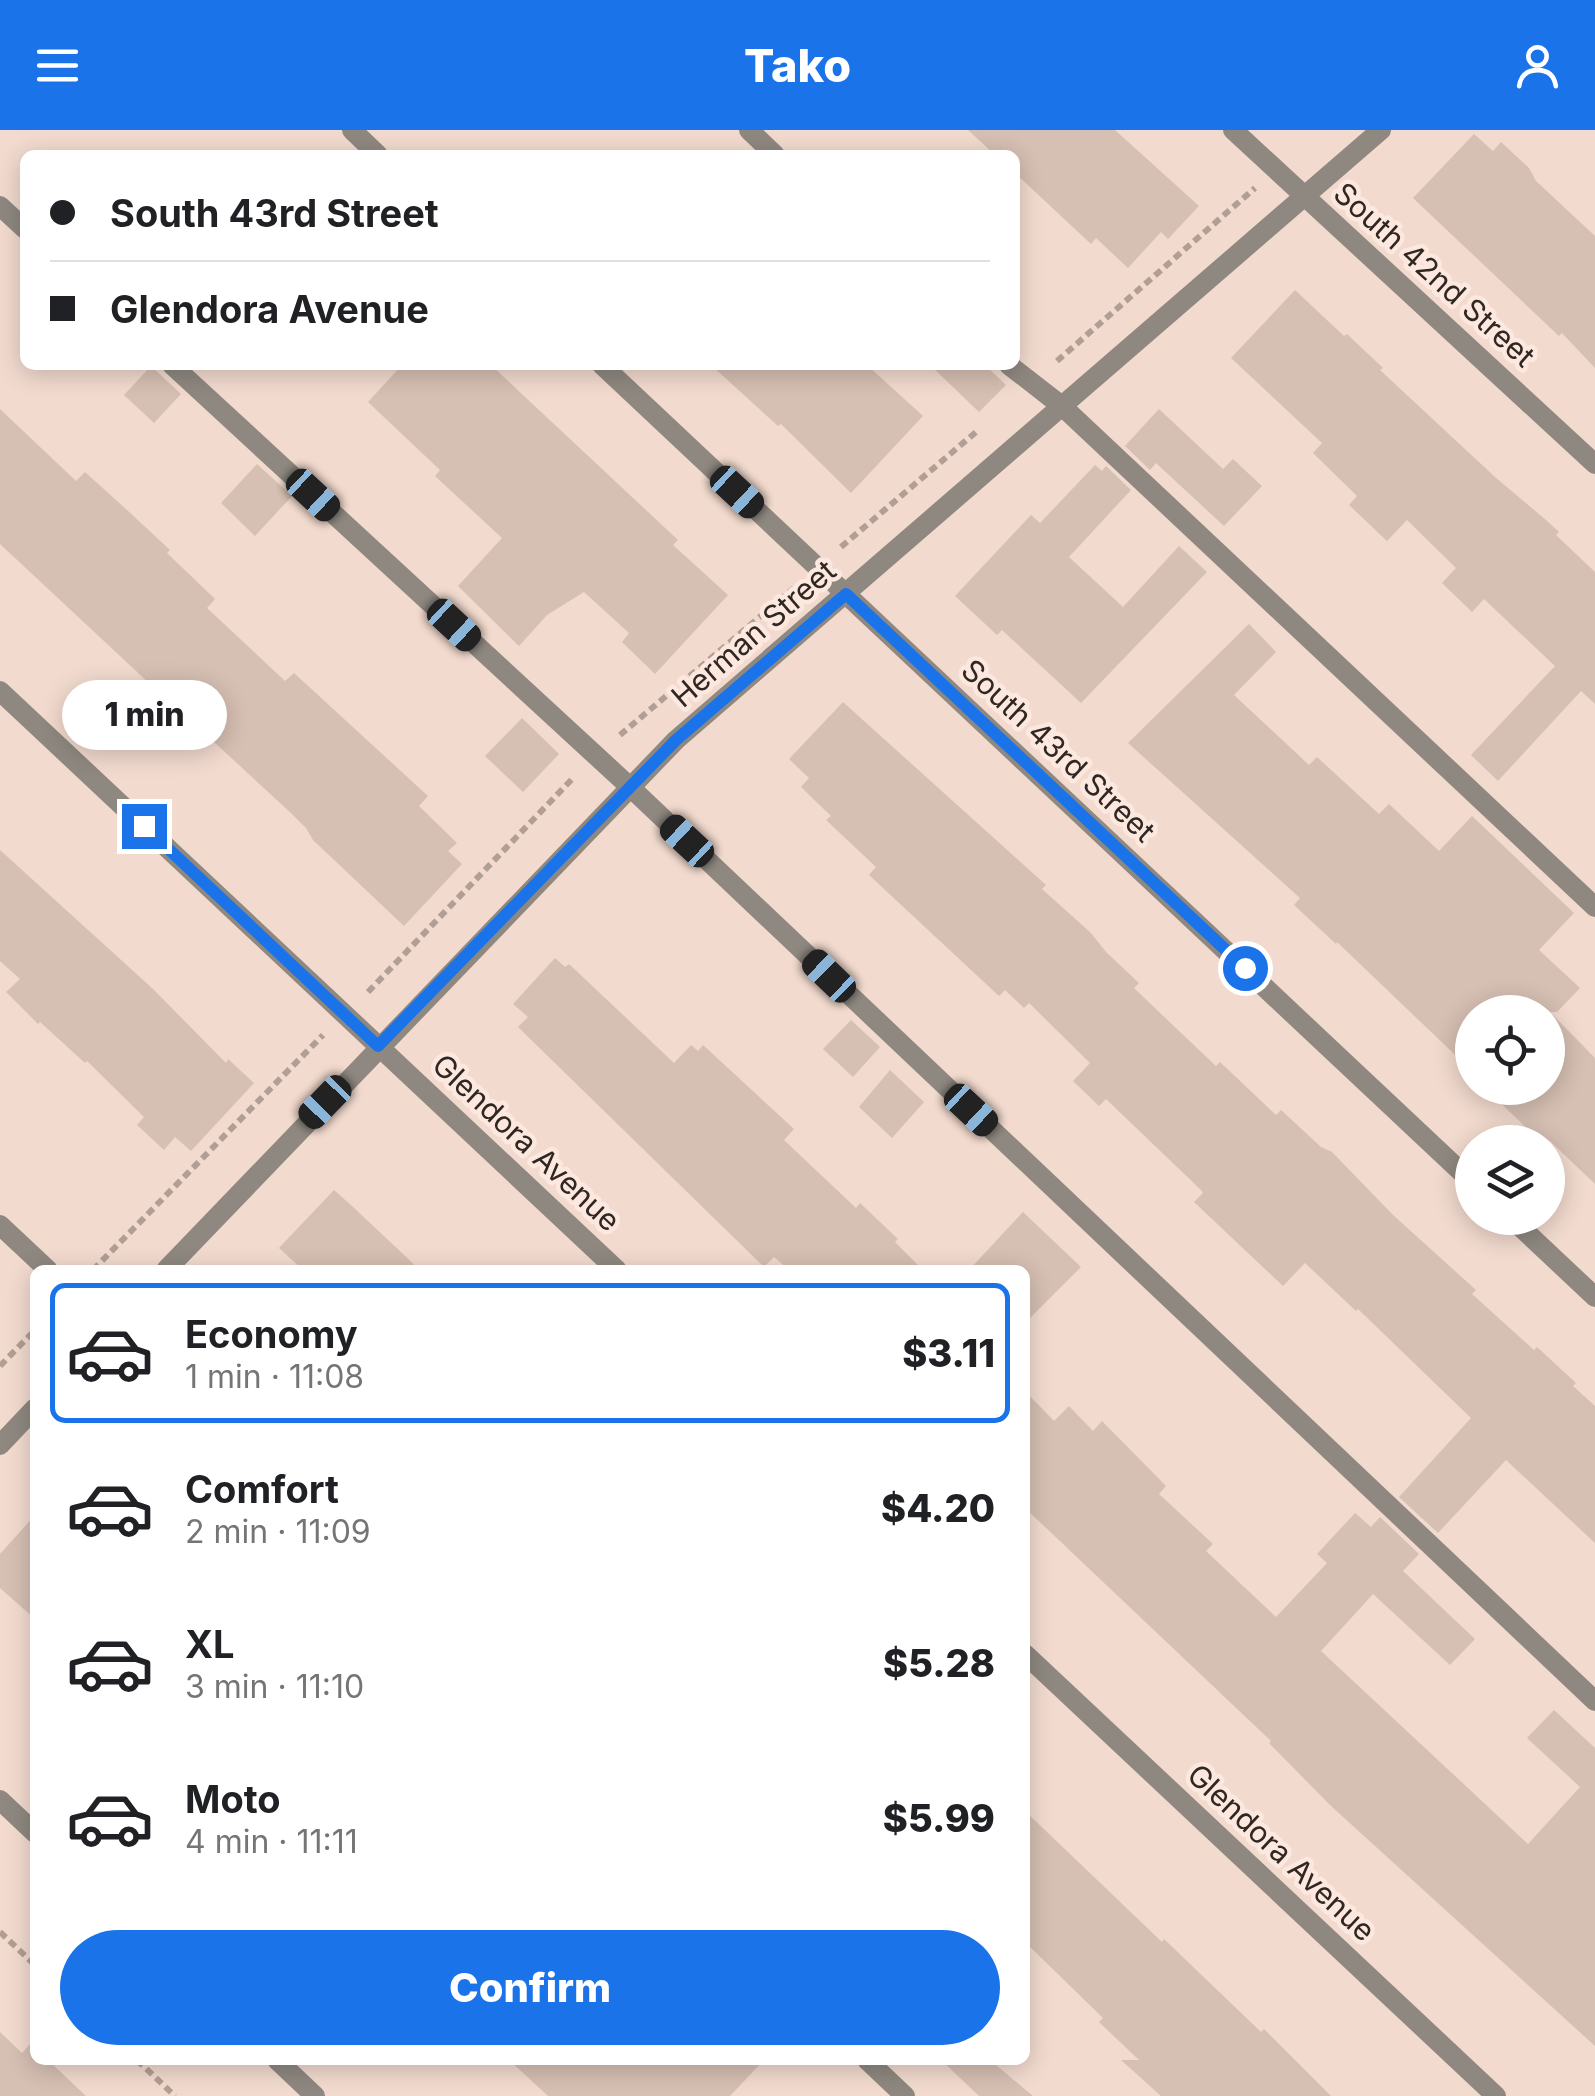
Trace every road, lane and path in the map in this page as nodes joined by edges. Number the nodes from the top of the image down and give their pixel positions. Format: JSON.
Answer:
{"nodes":[{"id":1,"x":352,"y":130,"type":"edge"},
{"id":2,"x":748,"y":130,"type":"edge"},
{"id":3,"x":1232,"y":130,"type":"edge"},
{"id":4,"x":1381,"y":130,"type":"edge"},
{"id":5,"x":373,"y":150,"type":"edge"},
{"id":6,"x":770,"y":150,"type":"edge"},
{"id":7,"x":1304,"y":197,"type":"junction"},
{"id":8,"x":0,"y":206,"type":"edge"},
{"id":9,"x":20,"y":224,"type":"edge"},
{"id":10,"x":177,"y":370,"type":"edge"},
{"id":11,"x":607,"y":370,"type":"edge"},
{"id":12,"x":1016,"y":370,"type":"edge"},
{"id":13,"x":1063,"y":406,"type":"junction"},
{"id":14,"x":1595,"y":464,"type":"edge"},
{"id":15,"x":846,"y":594,"type":"junction"},
{"id":16,"x":0,"y":691,"type":"edge"},
{"id":17,"x":630,"y":788,"type":"junction"},
{"id":18,"x":1595,"y":907,"type":"edge"},
{"id":19,"x":378,"y":1046,"type":"junction"},
{"id":20,"x":1455,"y":1166,"type":"edge"},
{"id":21,"x":0,"y":1226,"type":"edge"},
{"id":22,"x":1529,"y":1235,"type":"edge"},
{"id":23,"x":43,"y":1265,"type":"edge"},
{"id":24,"x":171,"y":1265,"type":"edge"},
{"id":25,"x":611,"y":1265,"type":"edge"},
{"id":26,"x":1595,"y":1296,"type":"edge"},
{"id":27,"x":30,"y":1335,"type":"edge"},
{"id":28,"x":0,"y":1366,"type":"edge"},
{"id":29,"x":30,"y":1413,"type":"edge"},
{"id":30,"x":0,"y":1445,"type":"edge"},
{"id":31,"x":1030,"y":1659,"type":"edge"},
{"id":32,"x":1595,"y":1701,"type":"edge"},
{"id":33,"x":0,"y":1800,"type":"edge"},
{"id":34,"x":30,"y":1827,"type":"edge"},
{"id":35,"x":0,"y":1932,"type":"edge"},
{"id":36,"x":30,"y":1960,"type":"edge"},
{"id":37,"x":141,"y":2065,"type":"edge"},
{"id":38,"x":282,"y":2065,"type":"edge"},
{"id":39,"x":873,"y":2065,"type":"edge"},
{"id":40,"x":175,"y":2096,"type":"edge"},
{"id":41,"x":316,"y":2096,"type":"edge"},
{"id":42,"x":905,"y":2096,"type":"edge"},
{"id":43,"x":1496,"y":2096,"type":"edge"}],
"edges":[{"from":1,"to":5,"type":"street"},
{"from":2,"to":6,"type":"street"},
{"from":3,"to":7,"type":"street","name":"South 42nd Street"},
{"from":4,"to":7,"type":"street","name":"Herman Street"},
{"from":7,"to":13,"type":"street","name":"Herman Street"},
{"from":7,"to":14,"type":"street","name":"South 42nd Street"},
{"from":8,"to":9,"type":"street"},
{"from":10,"to":17,"type":"street"},
{"from":11,"to":15,"type":"street","name":"South 43rd Street"},
{"from":12,"to":13,"type":"street"},
{"from":13,"to":15,"type":"street","name":"Herman Street"},
{"from":13,"to":18,"type":"street"},
{"from":15,"to":17,"type":"street","name":"Herman Street"},
{"from":15,"to":20,"type":"street","name":"South 43rd Street"},
{"from":16,"to":19,"type":"street","name":"Glendora Avenue"},
{"from":17,"to":19,"type":"street","name":"Herman Street"},
{"from":17,"to":32,"type":"street"},
{"from":19,"to":24,"type":"street","name":"Herman Street"},
{"from":19,"to":25,"type":"street","name":"Glendora Avenue"},
{"from":21,"to":23,"type":"street"},
{"from":22,"to":26,"type":"street"},
{"from":27,"to":28,"type":"path"},
{"from":29,"to":30,"type":"street"},
{"from":31,"to":43,"type":"street","name":"Glendora Avenue"},
{"from":33,"to":34,"type":"street"},
{"from":35,"to":36,"type":"path"},
{"from":37,"to":40,"type":"path"},
{"from":38,"to":41,"type":"street"},
{"from":39,"to":42,"type":"street"}]}
